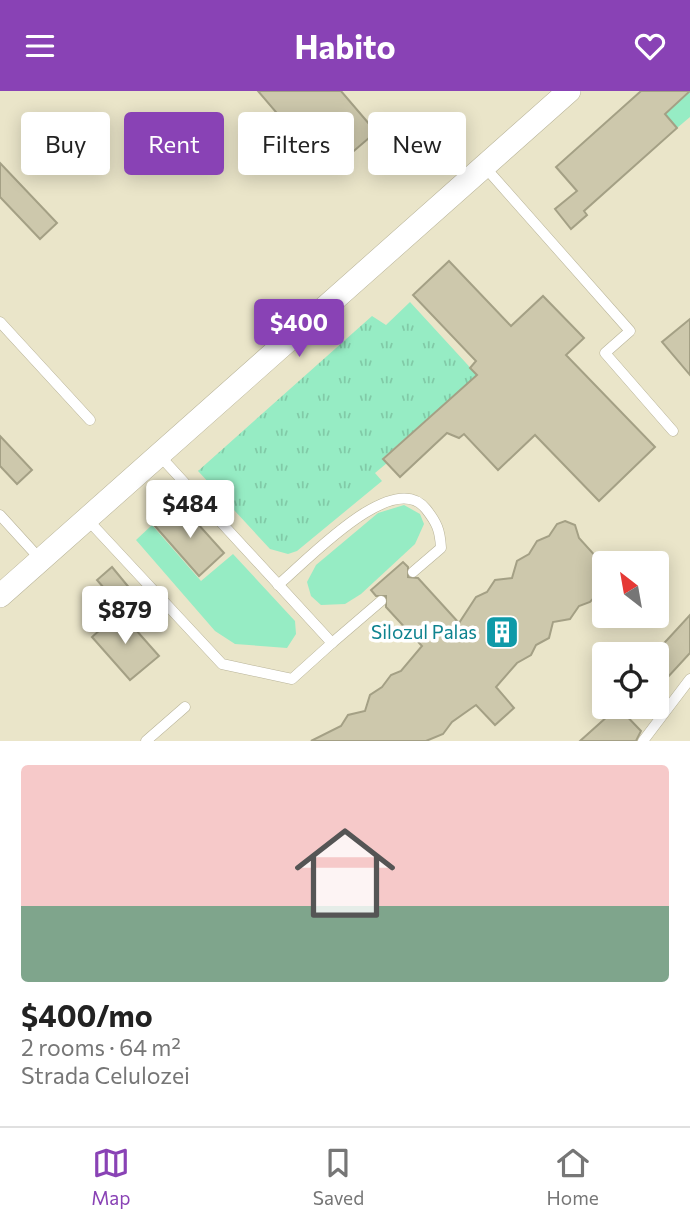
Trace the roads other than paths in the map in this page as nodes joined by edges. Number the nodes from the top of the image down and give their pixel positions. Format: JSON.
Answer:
{"nodes":[{"id":1,"x":569,"y":91,"type":"edge"},
{"id":2,"x":484,"y":166,"type":"junction"},
{"id":3,"x":0,"y":322,"type":"edge"},
{"id":4,"x":90,"y":420,"type":"dead end"},
{"id":5,"x":673,"y":431,"type":"dead end"},
{"id":6,"x":158,"y":454,"type":"junction"},
{"id":7,"x":0,"y":515,"type":"edge"},
{"id":8,"x":86,"y":518,"type":"junction"},
{"id":9,"x":40,"y":559,"type":"junction"},
{"id":10,"x":413,"y":572,"type":"dead end"},
{"id":11,"x":278,"y":585,"type":"junction"},
{"id":12,"x":0,"y":596,"type":"edge"},
{"id":13,"x":381,"y":601,"type":"dead end"},
{"id":14,"x":332,"y":643,"type":"junction"},
{"id":15,"x":690,"y":678,"type":"edge"},
{"id":16,"x":185,"y":707,"type":"dead end"},
{"id":17,"x":146,"y":741,"type":"edge"},
{"id":18,"x":643,"y":741,"type":"edge"}],
"edges":[{"from":1,"to":2,"type":"street"},
{"from":2,"to":5,"type":"lane"},
{"from":2,"to":6,"type":"street"},
{"from":3,"to":4,"type":"lane"},
{"from":6,"to":8,"type":"street"},
{"from":6,"to":11,"type":"lane"},
{"from":7,"to":9,"type":"lane"},
{"from":8,"to":9,"type":"street"},
{"from":8,"to":14,"type":"lane"},
{"from":9,"to":12,"type":"street"},
{"from":10,"to":11,"type":"lane"},
{"from":11,"to":14,"type":"lane"},
{"from":13,"to":14,"type":"lane"},
{"from":15,"to":18,"type":"lane"},
{"from":16,"to":17,"type":"lane"}]}
